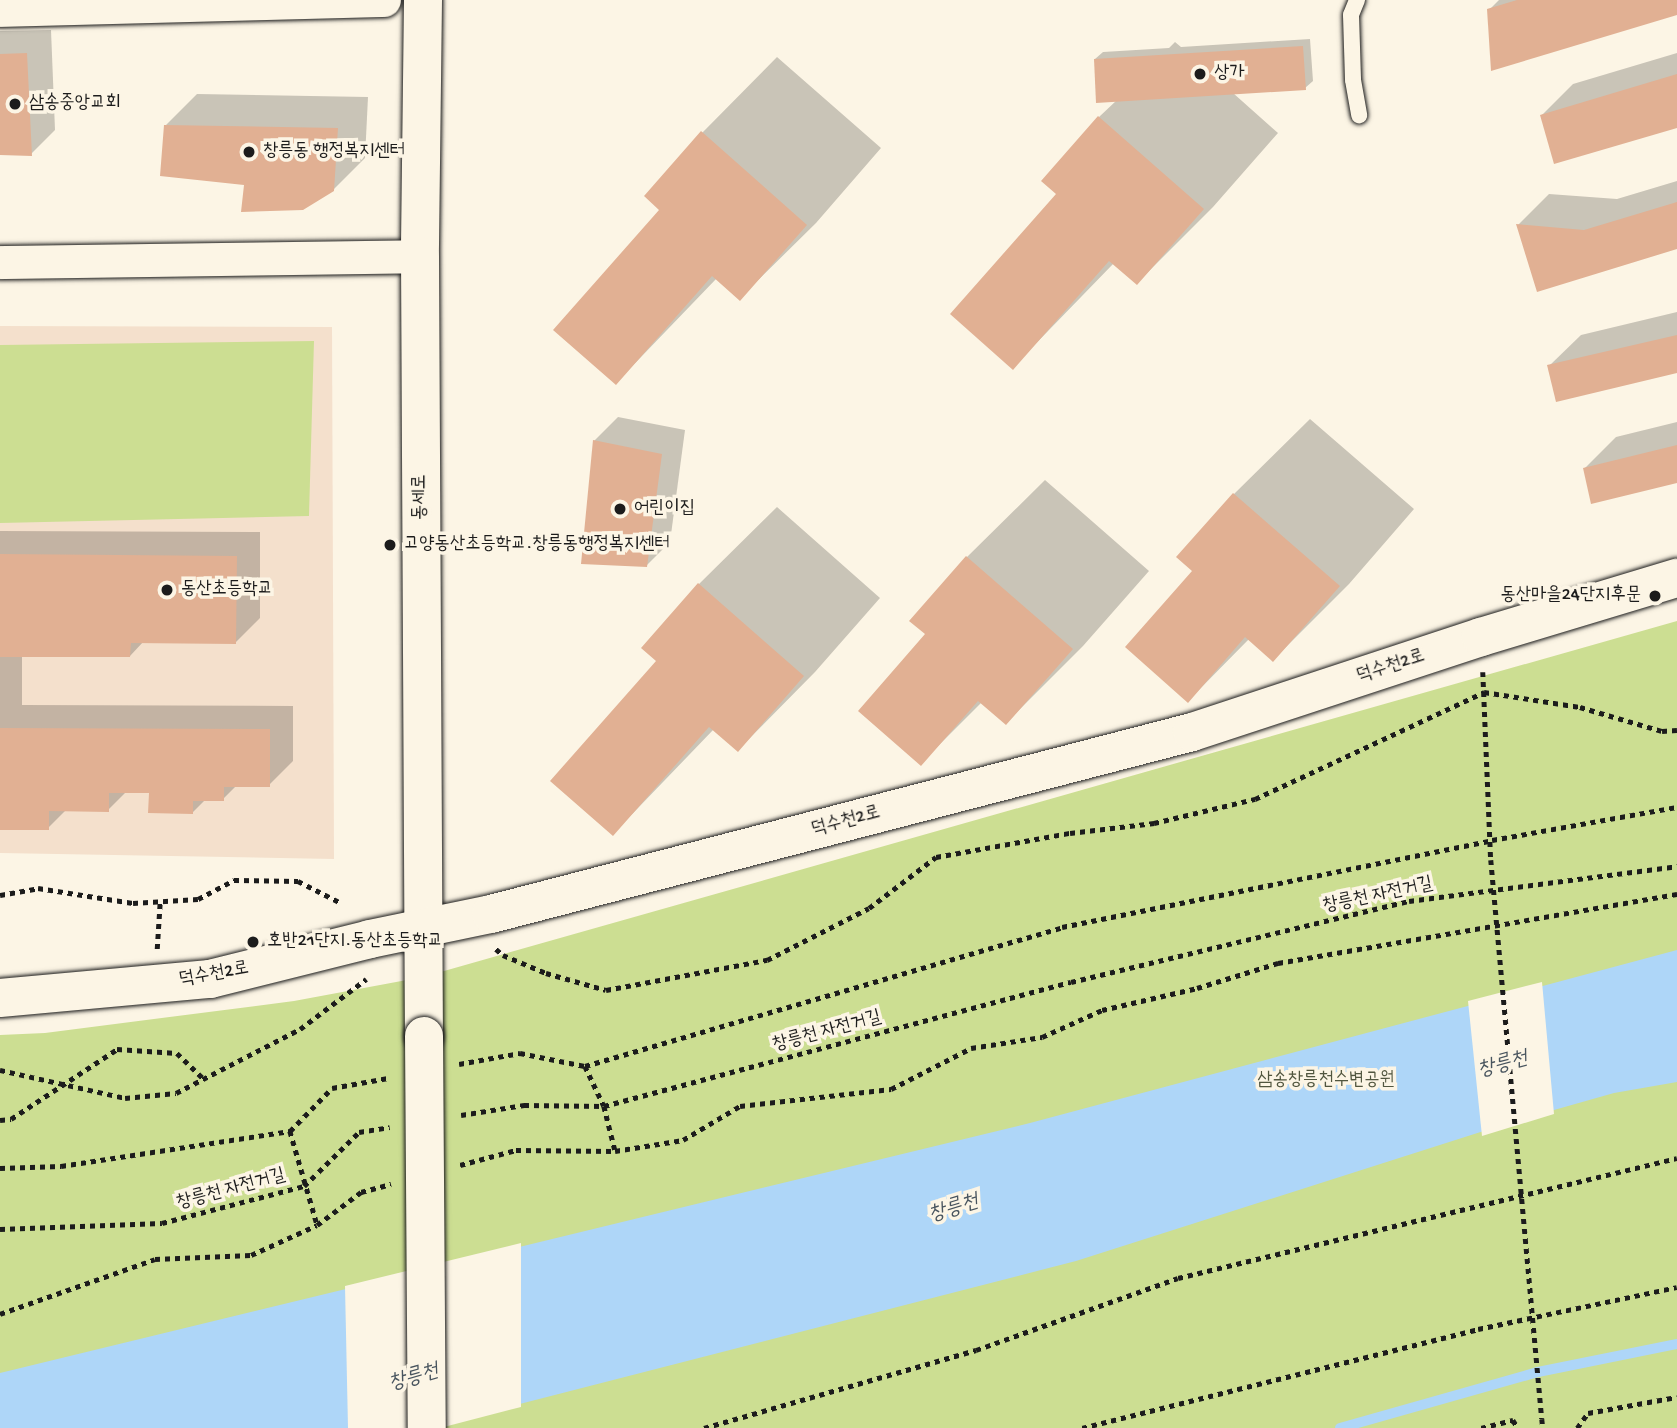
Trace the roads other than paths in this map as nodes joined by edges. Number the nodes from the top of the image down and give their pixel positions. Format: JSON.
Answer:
{"nodes":[{"id":1,"x":384,"y":0,"type":"edge"},
{"id":2,"x":422,"y":0,"type":"edge"},
{"id":3,"x":1357,"y":0,"type":"edge"},
{"id":4,"x":0,"y":10,"type":"edge"},
{"id":5,"x":1359,"y":115,"type":"dead end"},
{"id":6,"x":420,"y":256,"type":"junction"},
{"id":7,"x":0,"y":262,"type":"edge"},
{"id":8,"x":1677,"y":578,"type":"edge"},
{"id":9,"x":422,"y":928,"type":"junction"},
{"id":10,"x":0,"y":998,"type":"edge"},
{"id":11,"x":427,"y":1428,"type":"edge"}],
"edges":[{"from":1,"to":4,"type":"street"},
{"from":2,"to":6,"type":"street","name":"동세로"},
{"from":3,"to":5,"type":"lane"},
{"from":6,"to":7,"type":"street"},
{"from":6,"to":9,"type":"street","name":"동세로"},
{"from":8,"to":9,"type":"street","name":"덕수천2로"},
{"from":9,"to":10,"type":"street","name":"덕수천2로"},
{"from":9,"to":11,"type":"street","name":"동세로","bridge":true}]}
